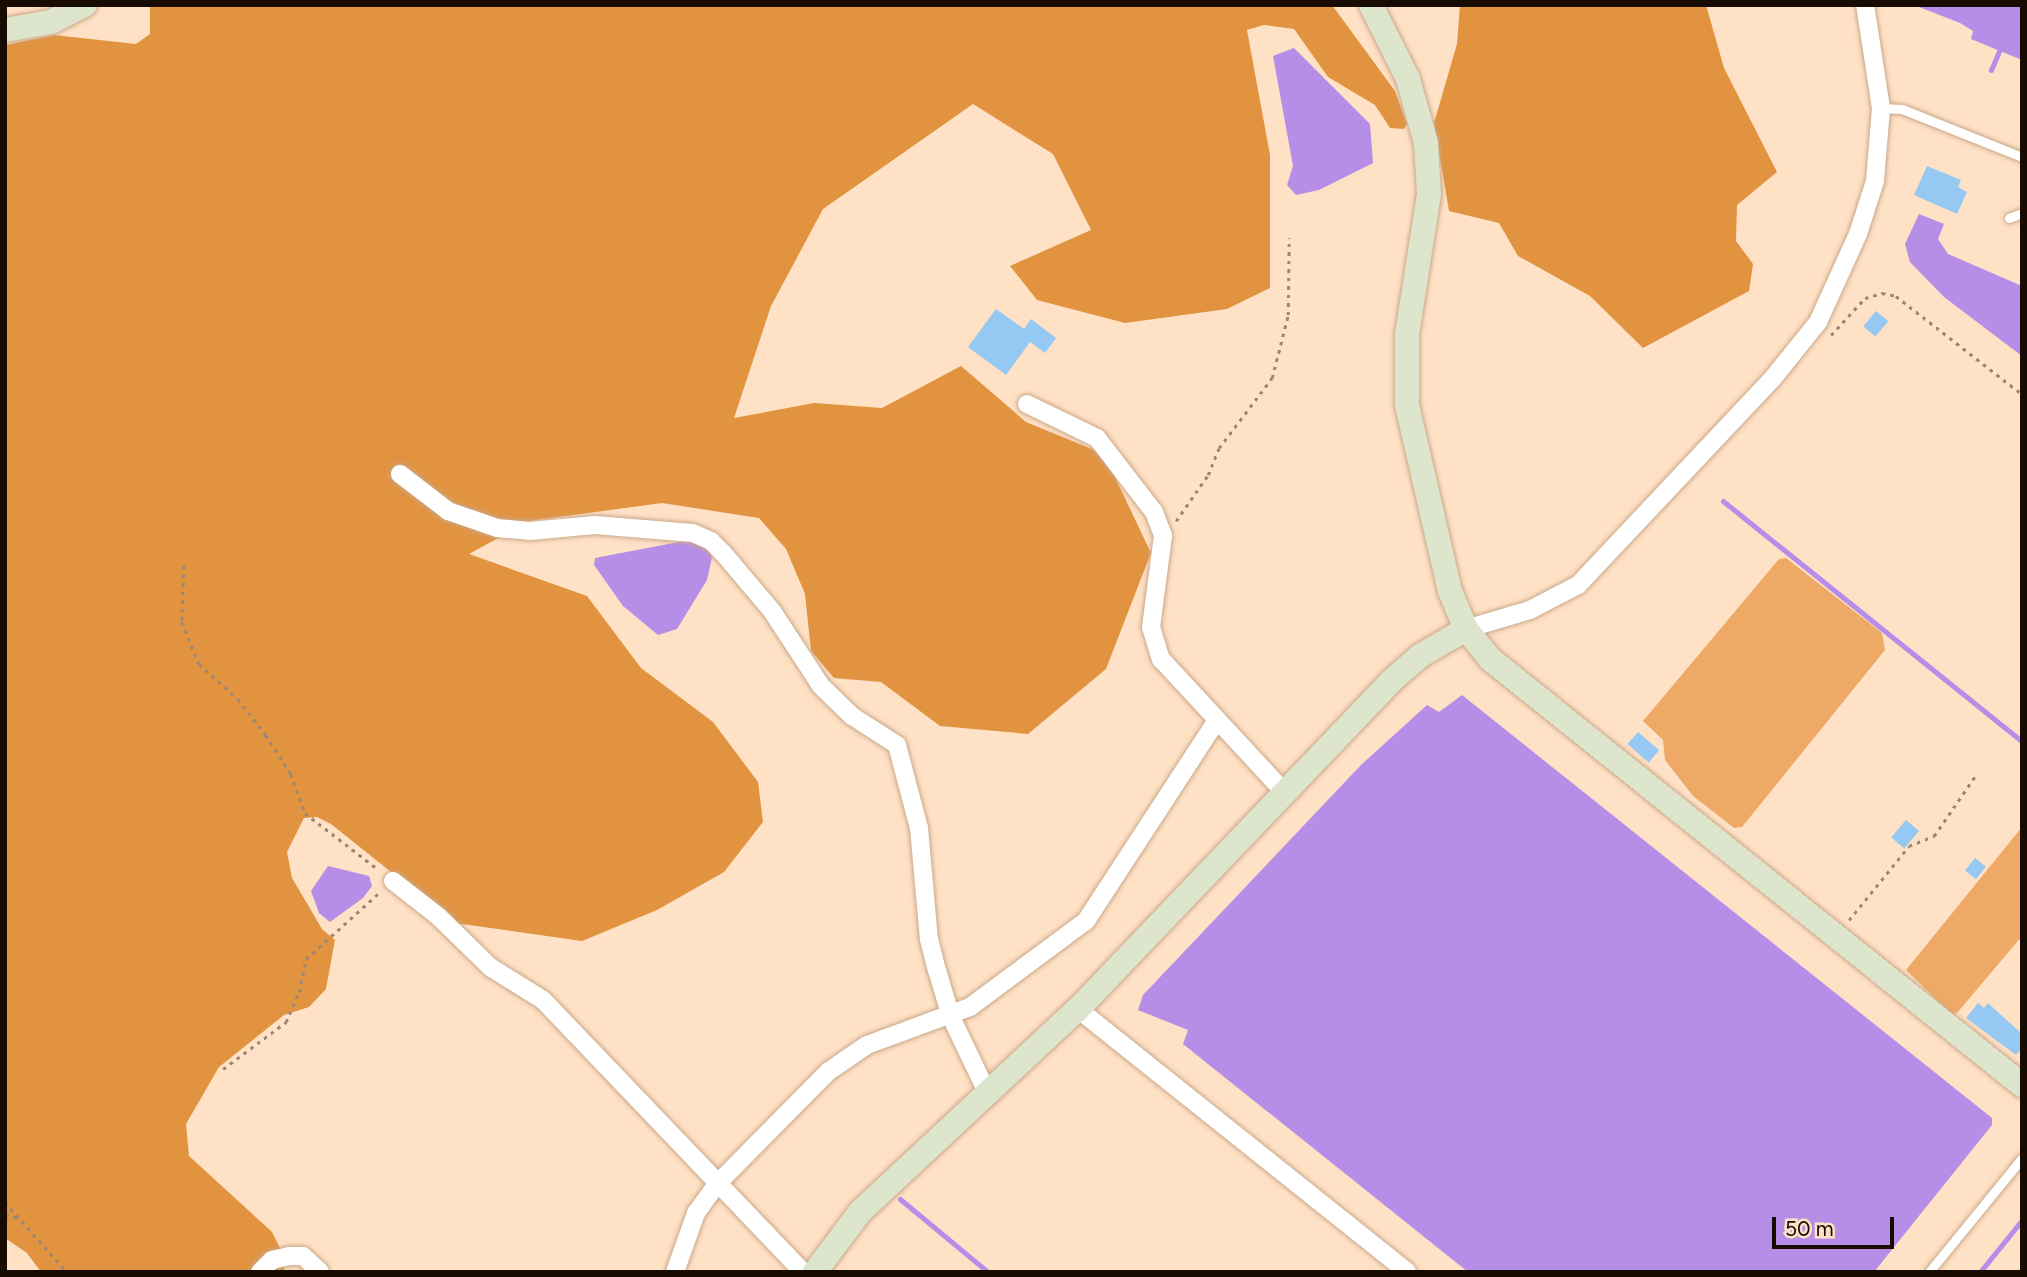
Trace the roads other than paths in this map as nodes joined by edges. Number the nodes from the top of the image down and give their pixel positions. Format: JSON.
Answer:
{"nodes":[{"id":1,"x":85,"y":5,"type":"edge"},
{"id":2,"x":1371,"y":5,"type":"edge"},
{"id":3,"x":1866,"y":5,"type":"edge"},
{"id":4,"x":5,"y":30,"type":"edge"},
{"id":5,"x":1881,"y":108,"type":"junction"},
{"id":6,"x":2022,"y":157,"type":"edge"},
{"id":7,"x":2022,"y":213,"type":"edge"},
{"id":8,"x":2009,"y":218,"type":"dead end"},
{"id":9,"x":1027,"y":404,"type":"dead end"},
{"id":10,"x":400,"y":474,"type":"dead end"},
{"id":11,"x":1466,"y":629,"type":"junction"},
{"id":12,"x":1217,"y":720,"type":"junction"},
{"id":13,"x":1285,"y":793,"type":"junction"},
{"id":14,"x":393,"y":881,"type":"road end"},
{"id":15,"x":1078,"y":1009,"type":"junction"},
{"id":16,"x":951,"y":1017,"type":"junction"},
{"id":17,"x":2022,"y":1085,"type":"edge"},
{"id":18,"x":987,"y":1093,"type":"junction"},
{"id":19,"x":2022,"y":1158,"type":"edge"},
{"id":20,"x":718,"y":1183,"type":"junction"},
{"id":21,"x":260,"y":1272,"type":"edge"},
{"id":22,"x":320,"y":1272,"type":"edge"},
{"id":23,"x":675,"y":1272,"type":"edge"},
{"id":24,"x":803,"y":1272,"type":"edge"},
{"id":25,"x":814,"y":1272,"type":"edge"},
{"id":26,"x":1407,"y":1272,"type":"edge"},
{"id":27,"x":1929,"y":1272,"type":"edge"}],
"edges":[{"from":1,"to":4,"type":"street"},
{"from":2,"to":11,"type":"street"},
{"from":3,"to":5,"type":"street"},
{"from":5,"to":6,"type":"lane"},
{"from":5,"to":11,"type":"street"},
{"from":7,"to":8,"type":"lane"},
{"from":9,"to":12,"type":"street"},
{"from":10,"to":16,"type":"street"},
{"from":11,"to":13,"type":"street"},
{"from":11,"to":17,"type":"street"},
{"from":12,"to":13,"type":"street"},
{"from":12,"to":16,"type":"street"},
{"from":13,"to":15,"type":"street"},
{"from":14,"to":20,"type":"street"},
{"from":15,"to":18,"type":"street"},
{"from":15,"to":26,"type":"street"},
{"from":16,"to":18,"type":"street"},
{"from":16,"to":20,"type":"street"},
{"from":18,"to":25,"type":"street"},
{"from":19,"to":27,"type":"lane"},
{"from":20,"to":23,"type":"street"},
{"from":20,"to":24,"type":"street"},
{"from":21,"to":22,"type":"street"}]}
